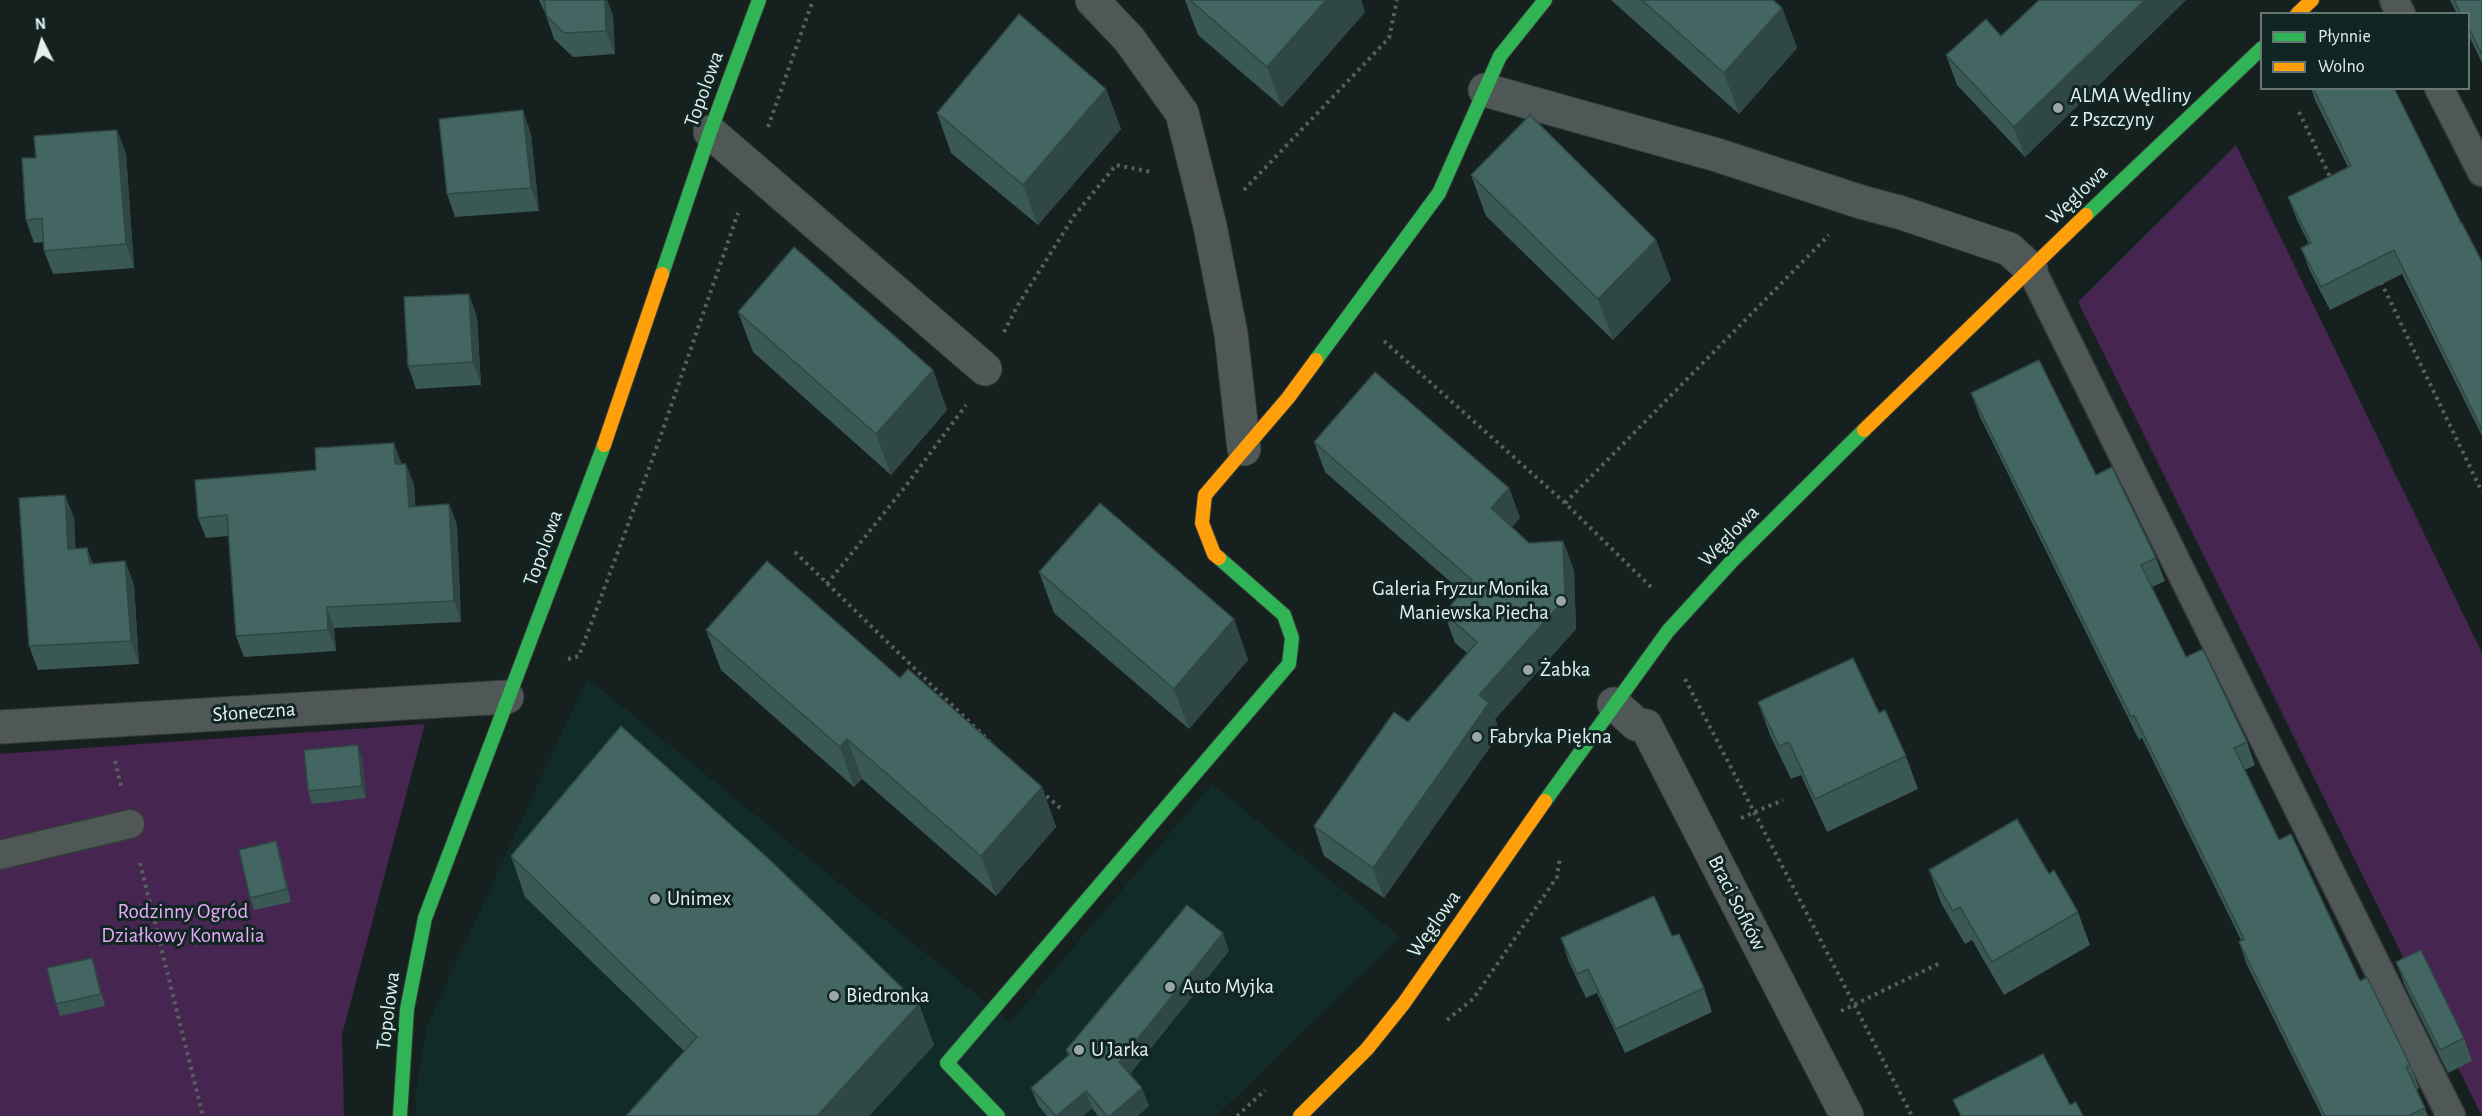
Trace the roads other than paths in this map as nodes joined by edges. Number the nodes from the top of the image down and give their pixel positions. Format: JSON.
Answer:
{"nodes":[{"id":1,"x":759,"y":0,"type":"edge"},
{"id":2,"x":1092,"y":0,"type":"edge"},
{"id":3,"x":1545,"y":0,"type":"edge"},
{"id":4,"x":2312,"y":0,"type":"edge"},
{"id":5,"x":2300,"y":12,"type":"edge"},
{"id":6,"x":2260,"y":50,"type":"edge"},
{"id":7,"x":1485,"y":90,"type":"junction"},
{"id":8,"x":2440,"y":90,"type":"edge"},
{"id":9,"x":710,"y":132,"type":"junction"},
{"id":10,"x":2482,"y":172,"type":"edge"},
{"id":11,"x":2031,"y":269,"type":"junction"},
{"id":12,"x":985,"y":369,"type":"dead end"},
{"id":13,"x":1244,"y":449,"type":"junction"},
{"id":14,"x":507,"y":697,"type":"junction"},
{"id":15,"x":1614,"y":704,"type":"junction"},
{"id":16,"x":0,"y":727,"type":"edge"},
{"id":17,"x":130,"y":824,"type":"road end"},
{"id":18,"x":0,"y":855,"type":"edge"},
{"id":19,"x":1308,"y":1113,"type":"edge"},
{"id":20,"x":400,"y":1116,"type":"edge"},
{"id":21,"x":998,"y":1116,"type":"edge"},
{"id":22,"x":1847,"y":1116,"type":"edge"},
{"id":23,"x":2451,"y":1116,"type":"edge"}],
"edges":[{"from":1,"to":9,"type":"street","name":"Topolowa"},
{"from":2,"to":13,"type":"street"},
{"from":3,"to":7,"type":"street"},
{"from":4,"to":5,"type":"street"},
{"from":6,"to":11,"type":"street","name":"Węglowa"},
{"from":7,"to":11,"type":"street"},
{"from":7,"to":13,"type":"street"},
{"from":8,"to":10,"type":"lane"},
{"from":9,"to":12,"type":"street"},
{"from":9,"to":14,"type":"street","name":"Topolowa"},
{"from":11,"to":15,"type":"street","name":"Węglowa"},
{"from":11,"to":23,"type":"lane"},
{"from":13,"to":21,"type":"street"},
{"from":14,"to":16,"type":"street","name":"Słoneczna"},
{"from":14,"to":20,"type":"street","name":"Topolowa"},
{"from":15,"to":19,"type":"street","name":"Węglowa"},
{"from":15,"to":22,"type":"street","name":"Braci Sofków"},
{"from":17,"to":18,"type":"lane"}]}
